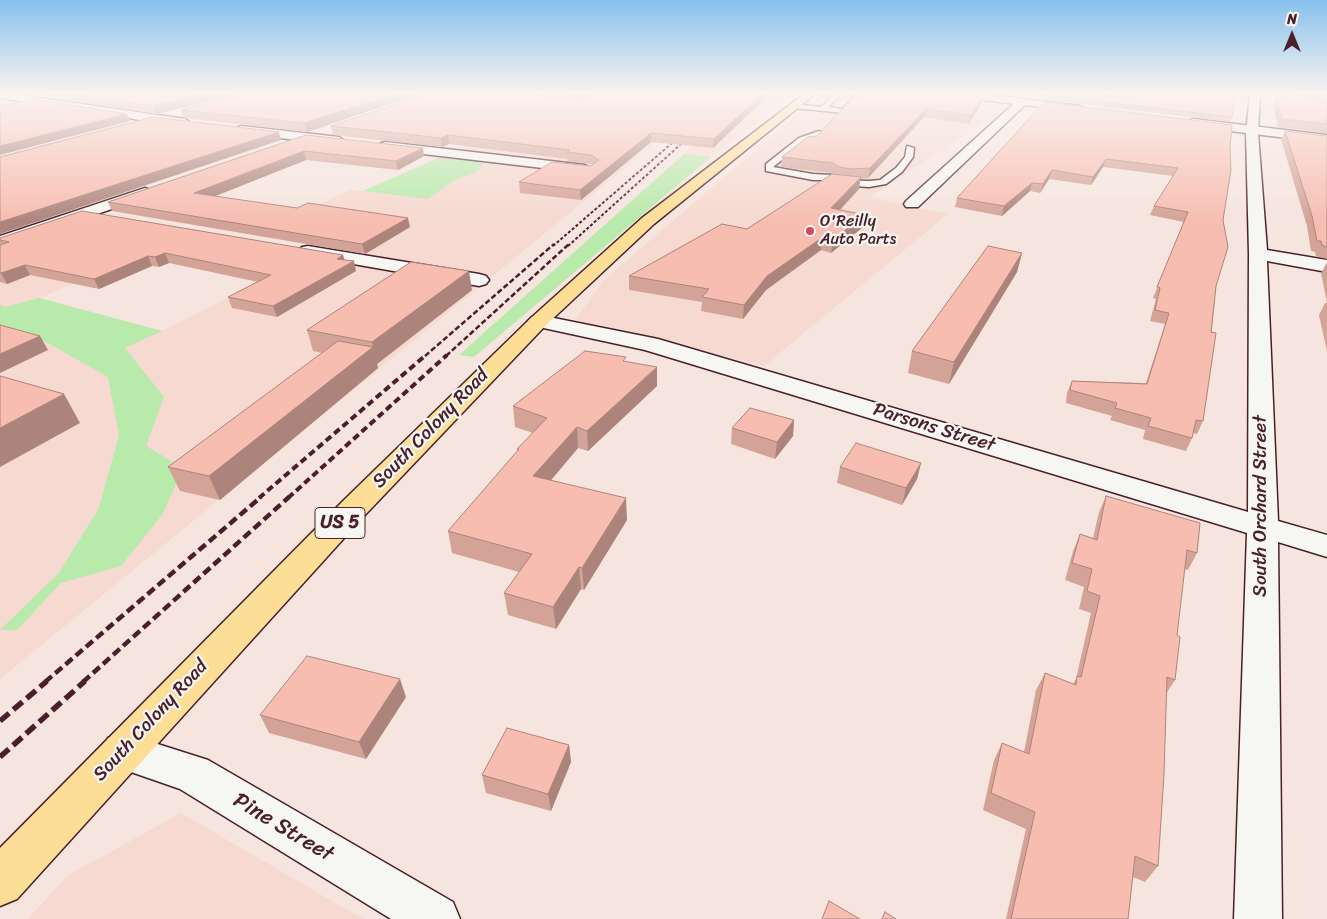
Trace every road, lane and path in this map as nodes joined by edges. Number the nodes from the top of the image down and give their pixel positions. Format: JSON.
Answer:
{"nodes":[{"id":1,"x":310,"y":137,"type":"joint"},
{"id":2,"x":755,"y":137,"type":"edge"},
{"id":3,"x":810,"y":137,"type":"edge"},
{"id":4,"x":985,"y":137,"type":"edge"},
{"id":5,"x":1252,"y":137,"type":"edge"},
{"id":6,"x":1309,"y":137,"type":"edge"},
{"id":7,"x":1327,"y":139,"type":"edge"},
{"id":8,"x":348,"y":142,"type":"edge"},
{"id":9,"x":378,"y":145,"type":"edge"},
{"id":10,"x":281,"y":147,"type":"edge"},
{"id":11,"x":910,"y":148,"type":"dead end"},
{"id":12,"x":591,"y":170,"type":"edge"},
{"id":13,"x":813,"y":176,"type":"junction"},
{"id":14,"x":832,"y":178,"type":"edge"},
{"id":15,"x":853,"y":181,"type":"edge"},
{"id":16,"x":869,"y":184,"type":"junction"},
{"id":17,"x":160,"y":188,"type":"edge"},
{"id":18,"x":912,"y":204,"type":"dead end"},
{"id":19,"x":84,"y":213,"type":"junction"},
{"id":20,"x":123,"y":220,"type":"edge"},
{"id":21,"x":0,"y":242,"type":"edge"},
{"id":22,"x":296,"y":249,"type":"edge"},
{"id":23,"x":1258,"y":254,"type":"junction"},
{"id":24,"x":1327,"y":266,"type":"edge"},
{"id":25,"x":479,"y":280,"type":"dead end"},
{"id":26,"x":539,"y":321,"type":"junction"},
{"id":27,"x":1263,"y":526,"type":"junction"},
{"id":28,"x":1327,"y":546,"type":"edge"},
{"id":29,"x":123,"y":751,"type":"junction"},
{"id":30,"x":0,"y":882,"type":"edge"},
{"id":31,"x":436,"y":919,"type":"edge"},
{"id":32,"x":1258,"y":919,"type":"edge"}],
"edges":[{"from":1,"to":8,"type":"street"},
{"from":1,"to":10,"type":"street"},
{"from":2,"to":26,"type":"main road","name":"South Colony Road","number":"US 5"},
{"from":3,"to":13,"type":"lane"},
{"from":4,"to":18,"type":"street"},
{"from":5,"to":23,"type":"street","name":"South Orchard Street"},
{"from":6,"to":7,"type":"street"},
{"from":9,"to":12,"type":"street"},
{"from":11,"to":16,"type":"lane"},
{"from":13,"to":14,"type":"lane"},
{"from":13,"to":16,"type":"lane"},
{"from":15,"to":16,"type":"lane"},
{"from":17,"to":19,"type":"street"},
{"from":19,"to":20,"type":"street"},
{"from":19,"to":21,"type":"street"},
{"from":22,"to":25,"type":"street"},
{"from":23,"to":24,"type":"street"},
{"from":23,"to":27,"type":"street","name":"South Orchard Street"},
{"from":26,"to":27,"type":"street","name":"Parsons Street"},
{"from":26,"to":29,"type":"main road","name":"South Colony Road","number":"US 5"},
{"from":27,"to":28,"type":"street","name":"Parsons Street"},
{"from":27,"to":32,"type":"street","name":"South Orchard Street"},
{"from":29,"to":30,"type":"main road","name":"South Colony Road","number":"US 5"},
{"from":29,"to":31,"type":"street","name":"Pine Street"}]}
